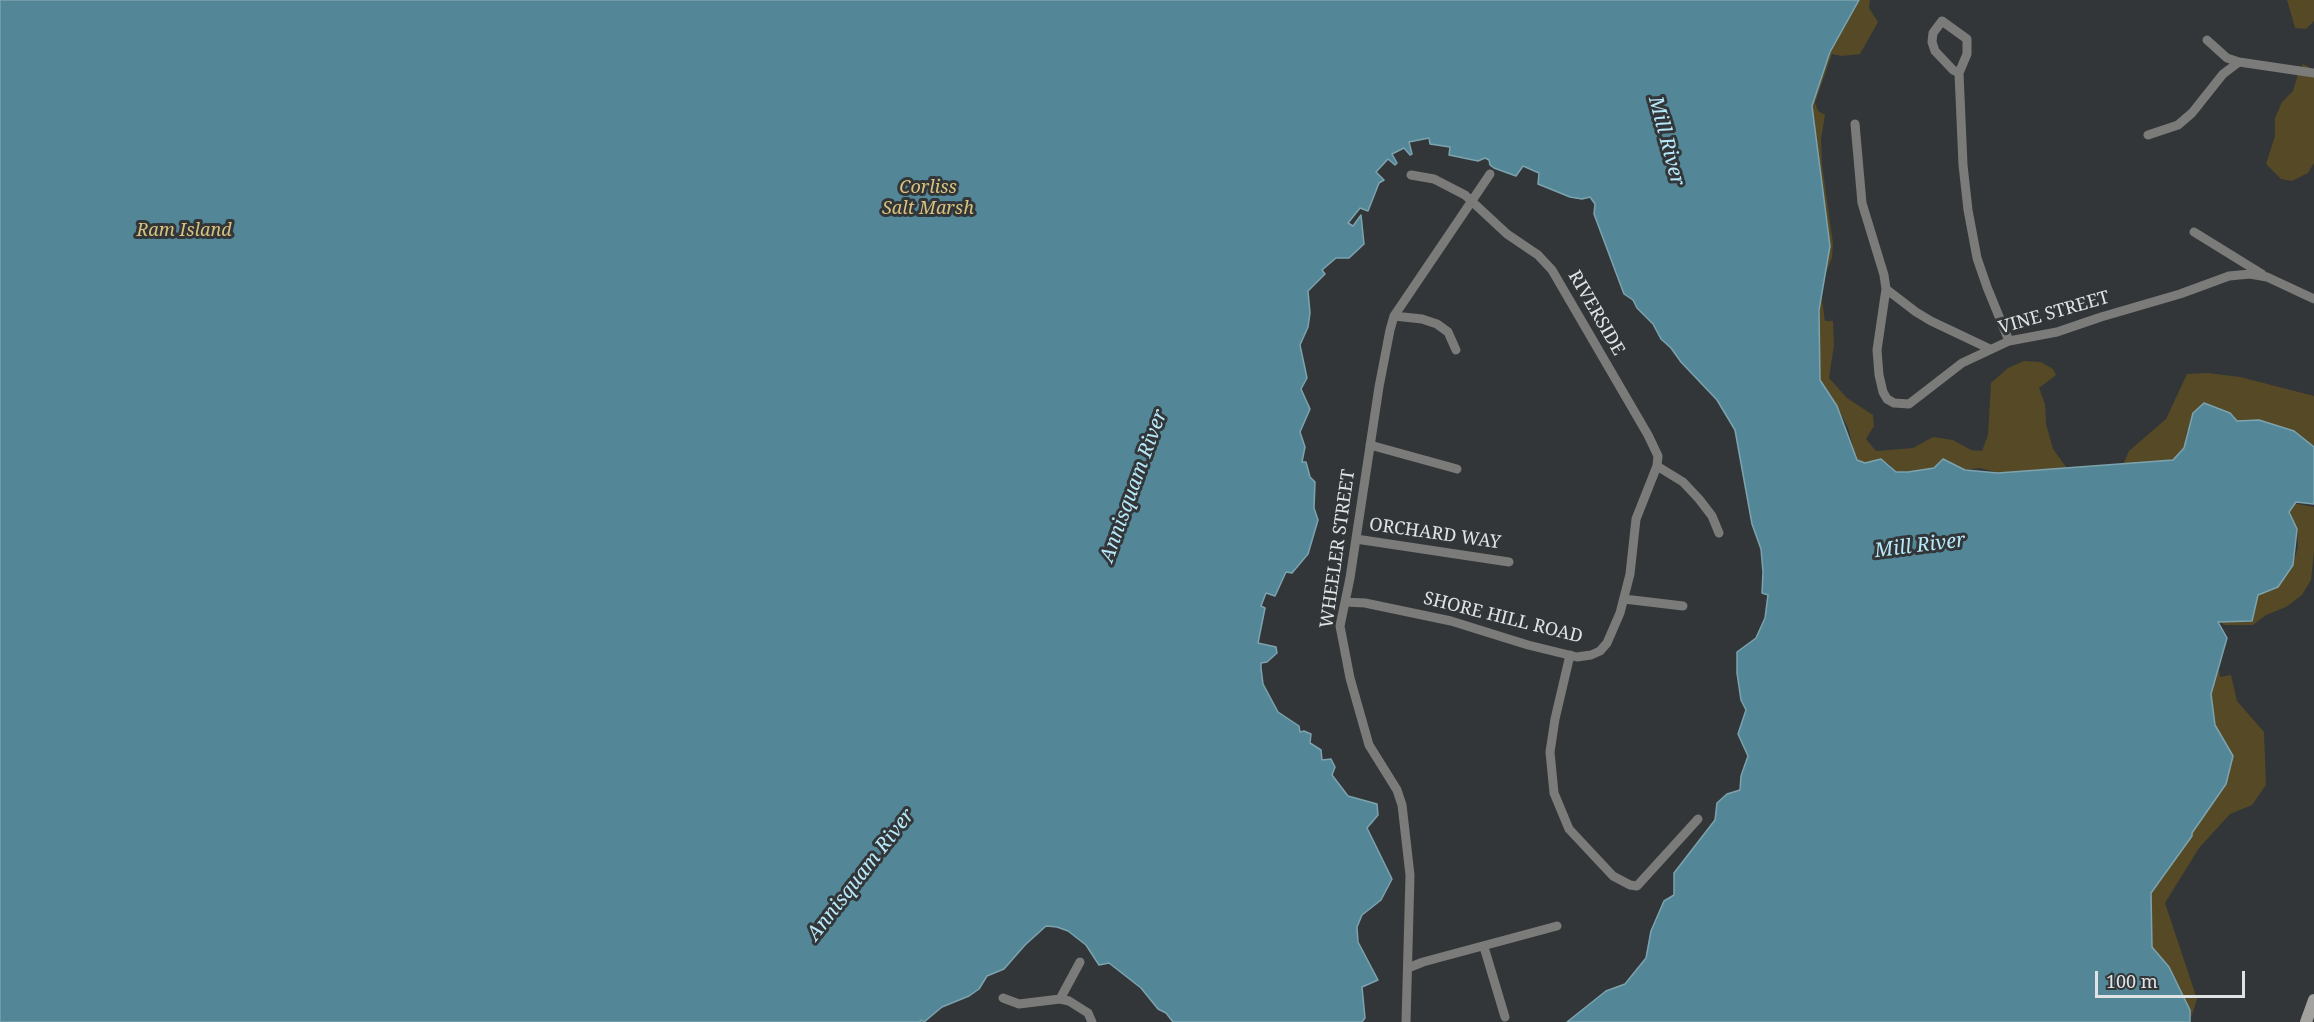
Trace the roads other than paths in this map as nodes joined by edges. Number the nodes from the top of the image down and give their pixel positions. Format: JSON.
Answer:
{"nodes":[{"id":1,"x":2207,"y":40,"type":"dead end"},
{"id":2,"x":2239,"y":62,"type":"junction"},
{"id":3,"x":1959,"y":73,"type":"junction"},
{"id":4,"x":2314,"y":73,"type":"edge"},
{"id":5,"x":1855,"y":124,"type":"dead end"},
{"id":6,"x":2148,"y":135,"type":"dead end"},
{"id":7,"x":1490,"y":174,"type":"dead end"},
{"id":8,"x":1411,"y":175,"type":"dead end"},
{"id":9,"x":1471,"y":201,"type":"junction"},
{"id":10,"x":2194,"y":232,"type":"dead end"},
{"id":11,"x":2267,"y":277,"type":"junction"},
{"id":12,"x":1886,"y":288,"type":"junction"},
{"id":13,"x":2314,"y":298,"type":"edge"},
{"id":14,"x":1394,"y":316,"type":"junction"},
{"id":15,"x":2009,"y":341,"type":"junction"},
{"id":16,"x":1990,"y":349,"type":"junction"},
{"id":17,"x":1456,"y":350,"type":"dead end"},
{"id":18,"x":1370,"y":445,"type":"junction"},
{"id":19,"x":1657,"y":466,"type":"junction"},
{"id":20,"x":1456,"y":469,"type":"dead end"},
{"id":21,"x":1719,"y":533,"type":"dead end"},
{"id":22,"x":1356,"y":539,"type":"junction"},
{"id":23,"x":1509,"y":562,"type":"dead end"},
{"id":24,"x":1624,"y":598,"type":"junction"},
{"id":25,"x":1344,"y":602,"type":"junction"},
{"id":26,"x":1683,"y":606,"type":"dead end"},
{"id":27,"x":1570,"y":655,"type":"junction"},
{"id":28,"x":1698,"y":819,"type":"dead end"},
{"id":29,"x":1557,"y":926,"type":"dead end"},
{"id":30,"x":1484,"y":947,"type":"junction"},
{"id":31,"x":1080,"y":962,"type":"dead end"},
{"id":32,"x":1408,"y":968,"type":"junction"},
{"id":33,"x":1003,"y":998,"type":"dead end"},
{"id":34,"x":1060,"y":999,"type":"junction"},
{"id":35,"x":2314,"y":1000,"type":"edge"},
{"id":36,"x":1504,"y":1017,"type":"dead end"},
{"id":37,"x":1092,"y":1022,"type":"edge"},
{"id":38,"x":1406,"y":1022,"type":"edge"},
{"id":39,"x":2306,"y":1022,"type":"edge"}],
"edges":[{"from":1,"to":2,"type":"street"},
{"from":2,"to":4,"type":"street"},
{"from":2,"to":6,"type":"street"},
{"from":3,"to":3,"type":"street"},
{"from":3,"to":15,"type":"street"},
{"from":5,"to":12,"type":"street"},
{"from":7,"to":9,"type":"street","name":"WHEELER STREET"},
{"from":8,"to":9,"type":"street"},
{"from":9,"to":14,"type":"street","name":"WHEELER STREET"},
{"from":9,"to":19,"type":"street","name":"RIVERSIDE"},
{"from":10,"to":11,"type":"street","name":"VINE STREET"},
{"from":11,"to":13,"type":"street","name":"VINE STREET"},
{"from":11,"to":15,"type":"street","name":"VINE STREET"},
{"from":12,"to":16,"type":"street","name":"VINE STREET"},
{"from":12,"to":16,"type":"street"},
{"from":14,"to":17,"type":"street"},
{"from":14,"to":18,"type":"street","name":"WHEELER STREET"},
{"from":15,"to":16,"type":"street","name":"VINE STREET"},
{"from":18,"to":20,"type":"street"},
{"from":18,"to":22,"type":"street","name":"WHEELER STREET"},
{"from":19,"to":21,"type":"street"},
{"from":19,"to":24,"type":"street","name":"SHORE HILL ROAD"},
{"from":22,"to":23,"type":"street","name":"ORCHARD WAY"},
{"from":22,"to":25,"type":"street","name":"WHEELER STREET"},
{"from":24,"to":26,"type":"street"},
{"from":24,"to":27,"type":"street","name":"SHORE HILL ROAD"},
{"from":25,"to":27,"type":"street","name":"SHORE HILL ROAD"},
{"from":25,"to":32,"type":"street","name":"WHEELER STREET"},
{"from":27,"to":28,"type":"street"},
{"from":29,"to":30,"type":"street"},
{"from":30,"to":32,"type":"street"},
{"from":30,"to":36,"type":"street"},
{"from":31,"to":34,"type":"street"},
{"from":32,"to":38,"type":"street","name":"WHEELER STREET"},
{"from":33,"to":34,"type":"street"},
{"from":34,"to":37,"type":"street"},
{"from":35,"to":39,"type":"main road"}]}
